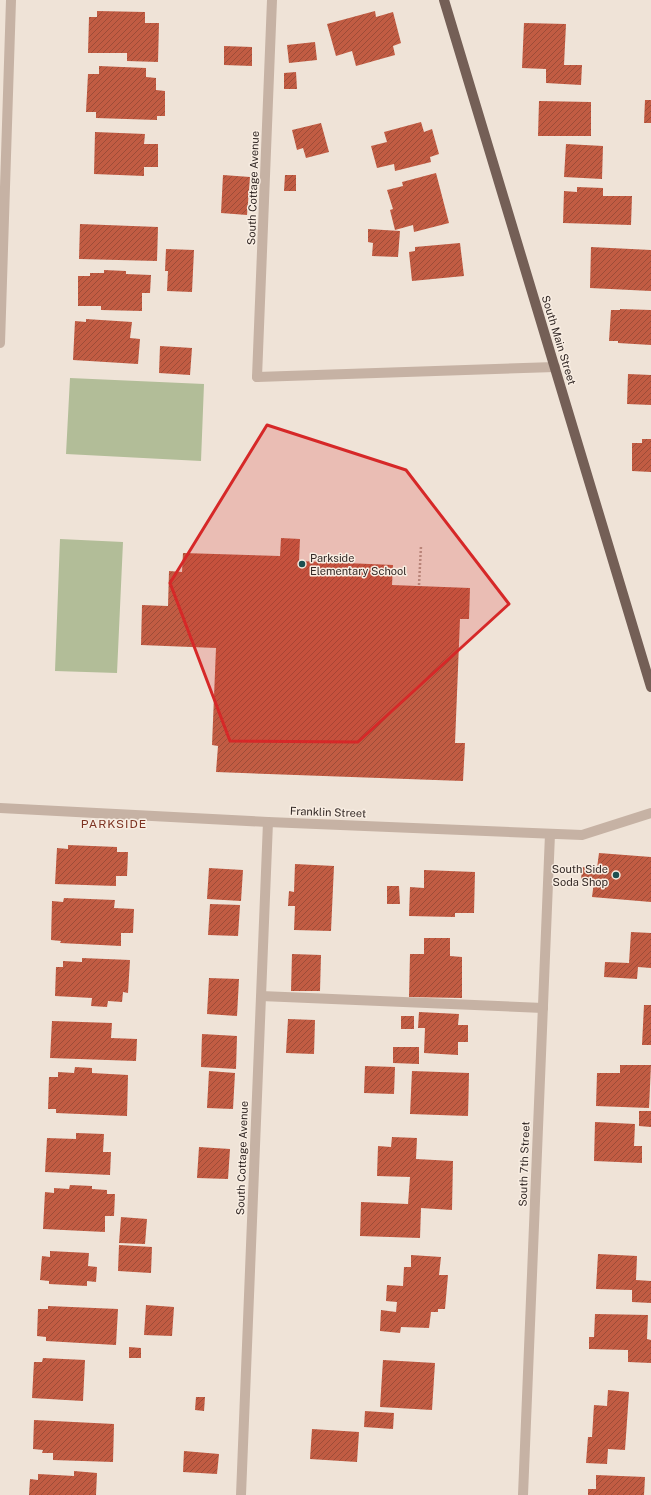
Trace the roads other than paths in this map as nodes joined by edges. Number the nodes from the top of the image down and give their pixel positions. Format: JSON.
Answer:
{"nodes":[{"id":1,"x":12,"y":0,"type":"edge"},
{"id":2,"x":272,"y":0,"type":"edge"},
{"id":3,"x":444,"y":0,"type":"edge"},
{"id":4,"x":0,"y":343,"type":"edge"},
{"id":5,"x":555,"y":367,"type":"junction"},
{"id":6,"x":651,"y":687,"type":"edge"},
{"id":7,"x":0,"y":808,"type":"edge"},
{"id":8,"x":651,"y":813,"type":"edge"},
{"id":9,"x":268,"y":822,"type":"junction"},
{"id":10,"x":550,"y":834,"type":"junction"},
{"id":11,"x":261,"y":996,"type":"junction"},
{"id":12,"x":542,"y":1008,"type":"junction"},
{"id":13,"x":241,"y":1495,"type":"edge"},
{"id":14,"x":523,"y":1495,"type":"edge"}],
"edges":[{"from":1,"to":4,"type":"street"},
{"from":2,"to":5,"type":"street","name":"South Cottage Avenue"},
{"from":3,"to":5,"type":"main road","name":"South Main Street"},
{"from":5,"to":6,"type":"main road","name":"South Main Street"},
{"from":7,"to":9,"type":"street","name":"Franklin Street"},
{"from":8,"to":10,"type":"street","name":"Franklin Street"},
{"from":9,"to":10,"type":"street","name":"Franklin Street"},
{"from":9,"to":11,"type":"street","name":"South Cottage Avenue"},
{"from":10,"to":12,"type":"street","name":"South 7th Street"},
{"from":11,"to":12,"type":"street"},
{"from":11,"to":13,"type":"street","name":"South Cottage Avenue"},
{"from":12,"to":14,"type":"street","name":"South 7th Street"}]}
